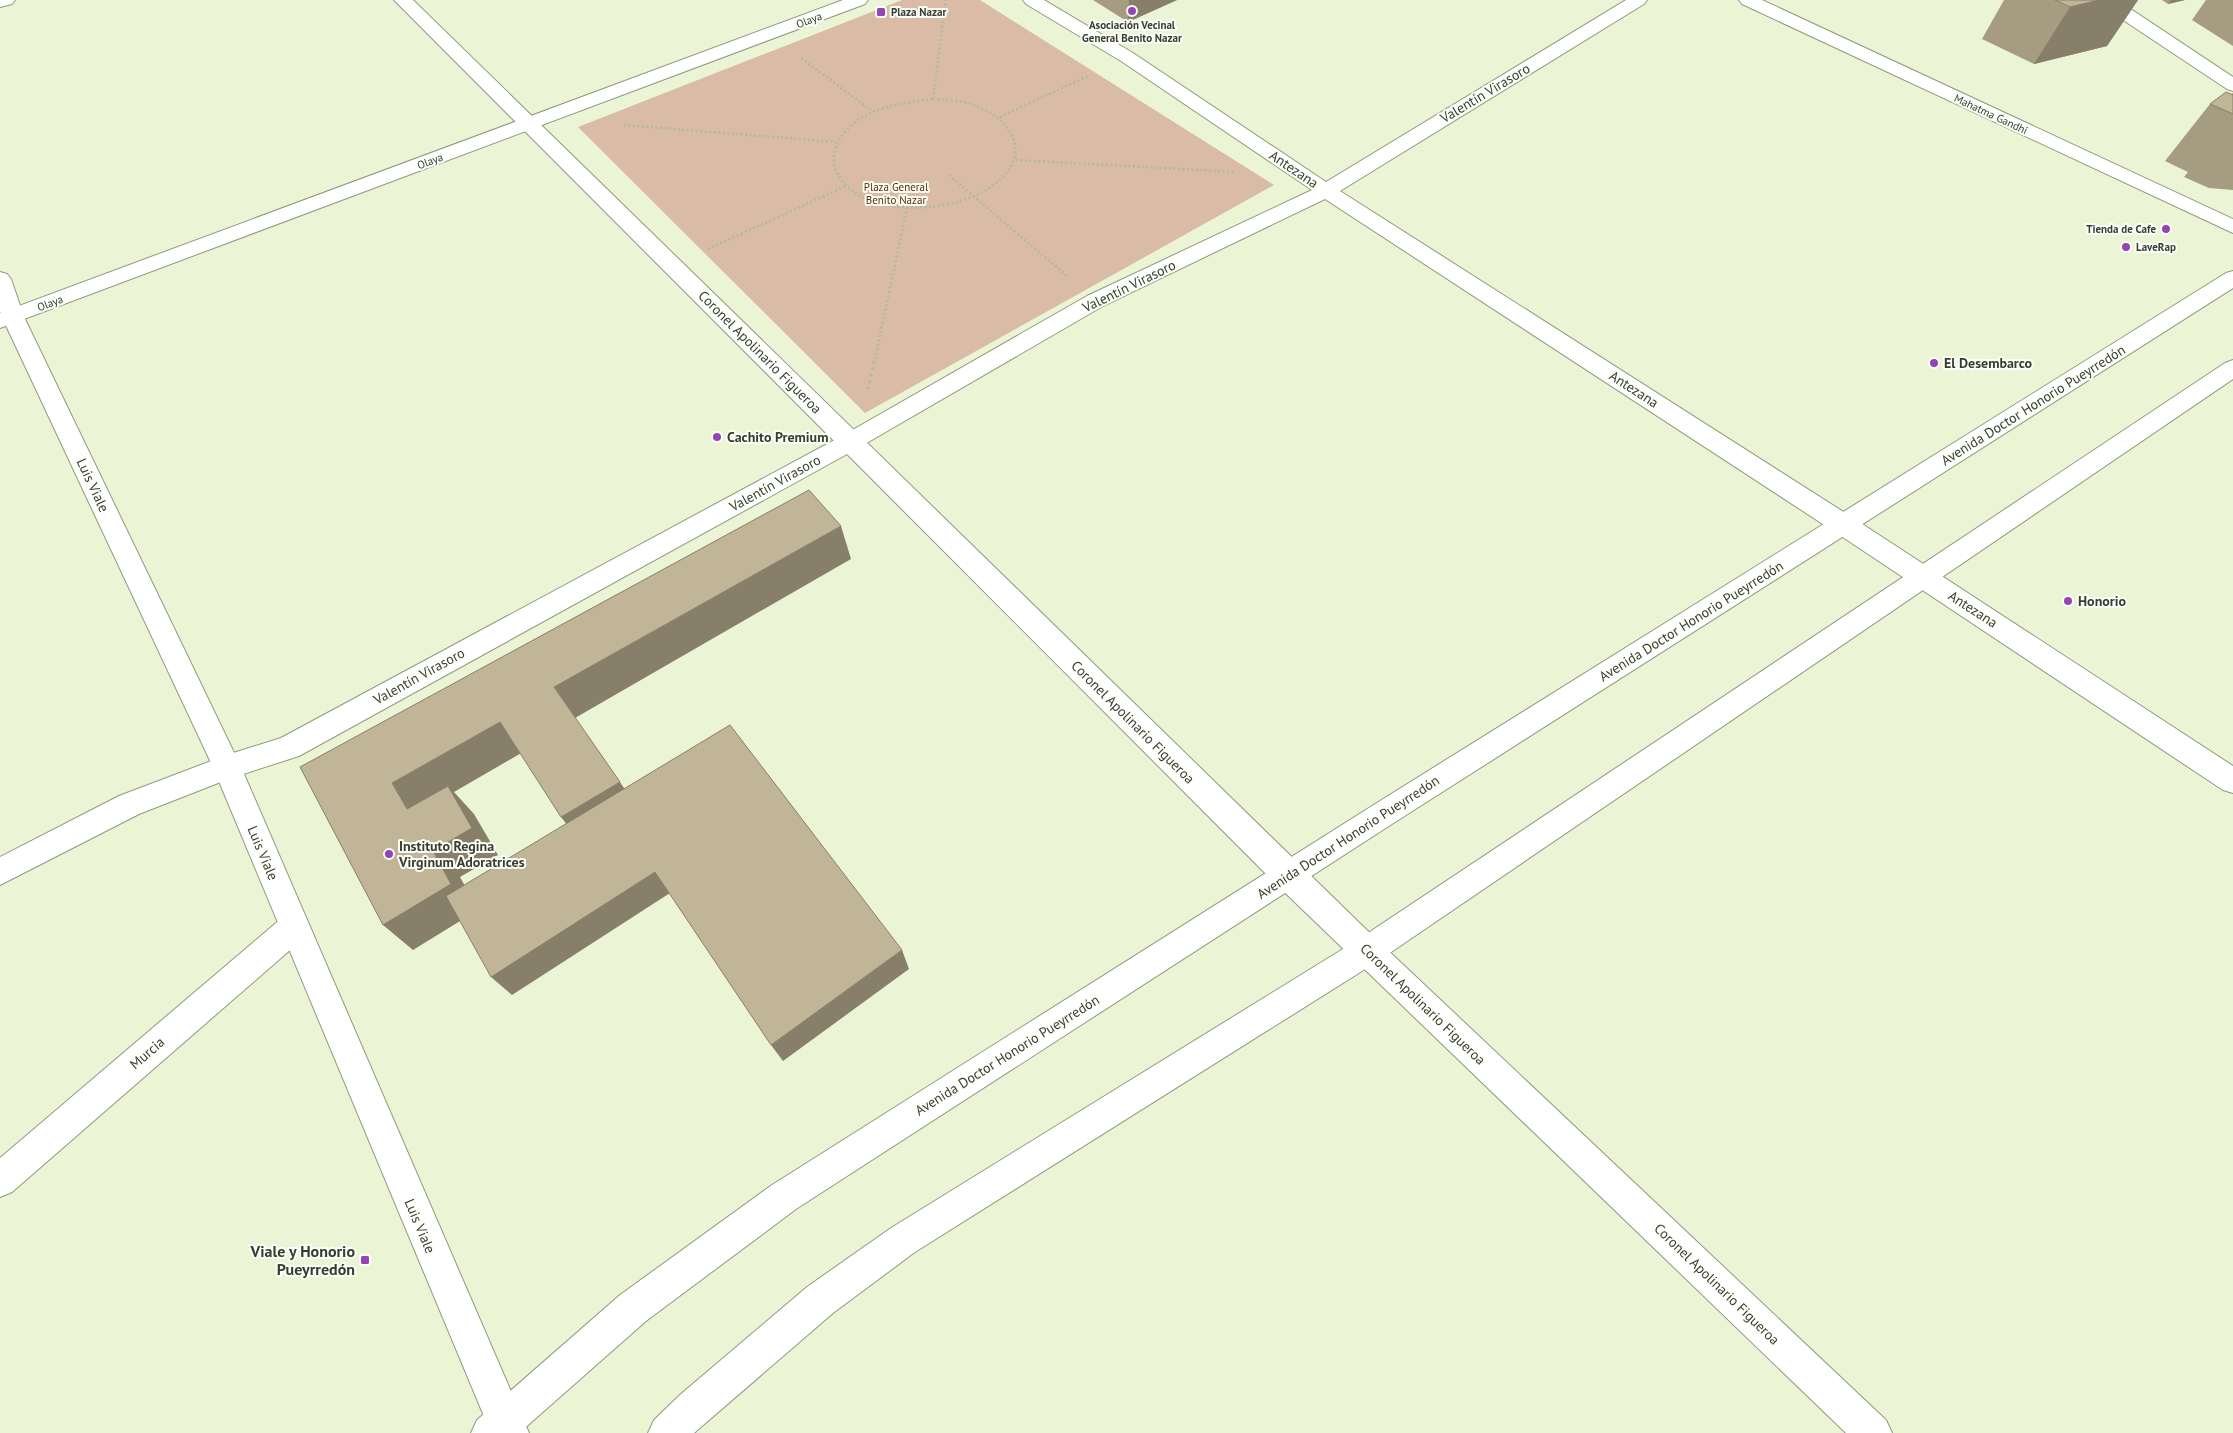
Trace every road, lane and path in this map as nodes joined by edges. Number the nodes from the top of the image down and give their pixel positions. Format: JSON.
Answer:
{"nodes":[{"id":1,"x":6,"y":0,"type":"edge"},
{"id":2,"x":403,"y":0,"type":"edge"},
{"id":3,"x":859,"y":0,"type":"edge"},
{"id":4,"x":946,"y":0,"type":"edge"},
{"id":5,"x":1032,"y":0,"type":"edge"},
{"id":6,"x":1638,"y":0,"type":"edge"},
{"id":7,"x":1748,"y":0,"type":"edge"},
{"id":8,"x":2105,"y":0,"type":"edge"},
{"id":9,"x":0,"y":2,"type":"edge"},
{"id":10,"x":771,"y":34,"type":"junction"},
{"id":11,"x":1127,"y":57,"type":"junction"},
{"id":12,"x":2233,"y":85,"type":"edge"},
{"id":13,"x":933,"y":99,"type":"junction"},
{"id":14,"x":872,"y":112,"type":"junction"},
{"id":15,"x":1000,"y":118,"type":"junction"},
{"id":16,"x":529,"y":124,"type":"junction"},
{"id":17,"x":621,"y":125,"type":"dead end"},
{"id":18,"x":836,"y":142,"type":"junction"},
{"id":19,"x":1016,"y":160,"type":"junction"},
{"id":20,"x":1244,"y":173,"type":"dead end"},
{"id":21,"x":948,"y":175,"type":"dead end"},
{"id":22,"x":846,"y":186,"type":"junction"},
{"id":23,"x":1326,"y":190,"type":"junction"},
{"id":24,"x":975,"y":197,"type":"junction"},
{"id":25,"x":907,"y":208,"type":"junction"},
{"id":26,"x":2233,"y":227,"type":"edge"},
{"id":27,"x":672,"y":266,"type":"junction"},
{"id":28,"x":2233,"y":278,"type":"edge"},
{"id":29,"x":0,"y":279,"type":"edge"},
{"id":30,"x":1095,"y":302,"type":"junction"},
{"id":31,"x":6,"y":319,"type":"edge"},
{"id":32,"x":2233,"y":368,"type":"edge"},
{"id":33,"x":850,"y":442,"type":"junction"},
{"id":34,"x":1844,"y":525,"type":"junction"},
{"id":35,"x":1924,"y":577,"type":"junction"},
{"id":36,"x":227,"y":767,"type":"junction"},
{"id":37,"x":2233,"y":781,"type":"edge"},
{"id":38,"x":0,"y":872,"type":"edge"},
{"id":39,"x":1289,"y":876,"type":"junction"},
{"id":40,"x":294,"y":927,"type":"junction"},
{"id":41,"x":1367,"y":951,"type":"junction"},
{"id":42,"x":0,"y":1180,"type":"edge"},
{"id":43,"x":502,"y":1429,"type":"edge"},
{"id":44,"x":667,"y":1433,"type":"edge"},
{"id":45,"x":1874,"y":1433,"type":"edge"}],
"edges":[{"from":1,"to":9,"type":"street"},
{"from":2,"to":16,"type":"street","name":"Coronel Apolinario Figueroa"},
{"from":3,"to":10,"type":"street","name":"Olaya"},
{"from":4,"to":13,"type":"path"},
{"from":5,"to":11,"type":"street","name":"Antezana"},
{"from":6,"to":23,"type":"street","name":"Valentín Virasoro"},
{"from":7,"to":26,"type":"street","name":"Mahatma Gandhi"},
{"from":8,"to":12,"type":"street"},
{"from":10,"to":14,"type":"path"},
{"from":10,"to":16,"type":"street","name":"Olaya"},
{"from":11,"to":15,"type":"path"},
{"from":11,"to":23,"type":"street","name":"Antezana"},
{"from":13,"to":14,"type":"path"},
{"from":13,"to":15,"type":"path"},
{"from":14,"to":18,"type":"path"},
{"from":15,"to":19,"type":"path"},
{"from":16,"to":27,"type":"street","name":"Coronel Apolinario Figueroa"},
{"from":16,"to":31,"type":"street","name":"Olaya"},
{"from":17,"to":18,"type":"path"},
{"from":18,"to":22,"type":"path"},
{"from":19,"to":20,"type":"path"},
{"from":19,"to":24,"type":"path"},
{"from":21,"to":24,"type":"path"},
{"from":22,"to":25,"type":"path"},
{"from":22,"to":27,"type":"path"},
{"from":23,"to":30,"type":"street","name":"Valentín Virasoro"},
{"from":23,"to":34,"type":"street","name":"Antezana"},
{"from":24,"to":25,"type":"path"},
{"from":24,"to":30,"type":"path"},
{"from":25,"to":33,"type":"path"},
{"from":27,"to":33,"type":"street","name":"Coronel Apolinario Figueroa"},
{"from":28,"to":34,"type":"street","name":"Avenida Doctor Honorio Pueyrredón"},
{"from":29,"to":31,"type":"street","name":"Luis Viale"},
{"from":30,"to":33,"type":"street","name":"Valentín Virasoro"},
{"from":31,"to":36,"type":"street","name":"Luis Viale"},
{"from":32,"to":35,"type":"street"},
{"from":33,"to":36,"type":"street","name":"Valentín Virasoro"},
{"from":33,"to":39,"type":"street","name":"Coronel Apolinario Figueroa"},
{"from":34,"to":35,"type":"street","name":"Antezana"},
{"from":34,"to":39,"type":"street","name":"Avenida Doctor Honorio Pueyrredón"},
{"from":35,"to":37,"type":"street","name":"Antezana"},
{"from":35,"to":41,"type":"street"},
{"from":36,"to":38,"type":"street","name":"Valentín Virasoro"},
{"from":36,"to":40,"type":"street","name":"Luis Viale"},
{"from":39,"to":41,"type":"street","name":"Coronel Apolinario Figueroa"},
{"from":39,"to":43,"type":"street","name":"Avenida Doctor Honorio Pueyrredón"},
{"from":40,"to":42,"type":"street","name":"Murcia"},
{"from":40,"to":43,"type":"street","name":"Luis Viale"},
{"from":41,"to":44,"type":"street"},
{"from":41,"to":45,"type":"street","name":"Coronel Apolinario Figueroa"}]}
